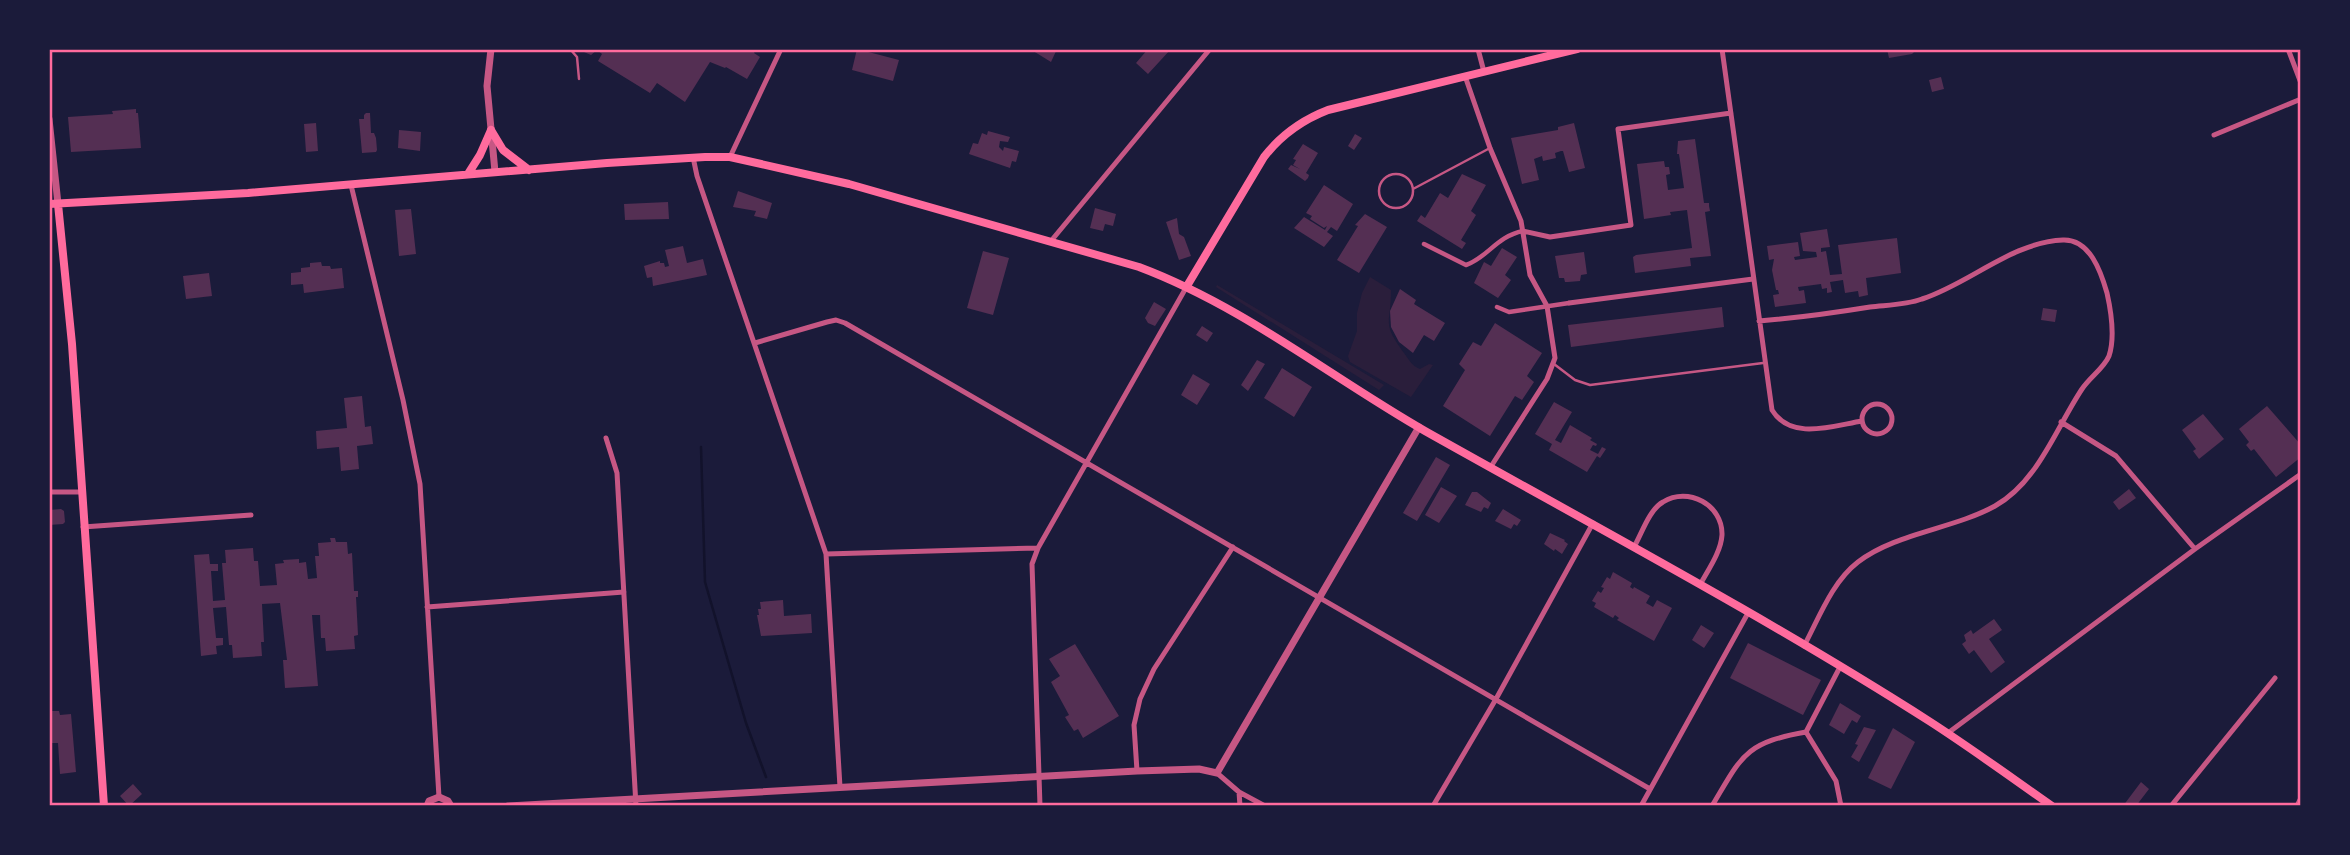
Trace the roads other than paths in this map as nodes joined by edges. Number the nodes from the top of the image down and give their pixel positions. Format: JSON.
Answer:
{"nodes":[{"id":1,"x":491,"y":49,"type":"edge"},
{"id":2,"x":570,"y":49,"type":"edge"},
{"id":3,"x":781,"y":49,"type":"edge"},
{"id":4,"x":1210,"y":49,"type":"edge"},
{"id":5,"x":1478,"y":49,"type":"edge"},
{"id":6,"x":1577,"y":49,"type":"edge"},
{"id":7,"x":1722,"y":49,"type":"edge"},
{"id":8,"x":2288,"y":49,"type":"edge"},
{"id":9,"x":1484,"y":72,"type":"junction"},
{"id":10,"x":1465,"y":76,"type":"junction"},
{"id":11,"x":579,"y":79,"type":"dead end"},
{"id":12,"x":2301,"y":83,"type":"edge"},
{"id":13,"x":2301,"y":99,"type":"edge"},
{"id":14,"x":1731,"y":113,"type":"junction"},
{"id":15,"x":49,"y":119,"type":"edge"},
{"id":16,"x":491,"y":130,"type":"junction"},
{"id":17,"x":2214,"y":135,"type":"dead end"},
{"id":18,"x":1490,"y":148,"type":"junction"},
{"id":19,"x":692,"y":158,"type":"junction"},
{"id":20,"x":730,"y":158,"type":"junction"},
{"id":21,"x":529,"y":170,"type":"junction"},
{"id":22,"x":495,"y":172,"type":"junction"},
{"id":23,"x":467,"y":174,"type":"junction"},
{"id":24,"x":351,"y":185,"type":"junction"},
{"id":25,"x":1413,"y":189,"type":"junction"},
{"id":26,"x":54,"y":204,"type":"edge"},
{"id":27,"x":1523,"y":231,"type":"junction"},
{"id":28,"x":1051,"y":241,"type":"junction"},
{"id":29,"x":1424,"y":244,"type":"dead end"},
{"id":30,"x":1754,"y":279,"type":"junction"},
{"id":31,"x":1187,"y":286,"type":"junction"},
{"id":32,"x":1569,"y":303,"type":"joint"},
{"id":33,"x":1547,"y":306,"type":"junction"},
{"id":34,"x":1497,"y":307,"type":"dead end"},
{"id":35,"x":1759,"y":321,"type":"junction"},
{"id":36,"x":755,"y":343,"type":"junction"},
{"id":37,"x":1764,"y":362,"type":"junction"},
{"id":38,"x":1554,"y":364,"type":"junction"},
{"id":39,"x":1862,"y":421,"type":"junction"},
{"id":40,"x":2061,"y":422,"type":"junction"},
{"id":41,"x":1419,"y":427,"type":"junction"},
{"id":42,"x":606,"y":438,"type":"dead end"},
{"id":43,"x":1088,"y":464,"type":"junction"},
{"id":44,"x":1490,"y":468,"type":"junction"},
{"id":45,"x":2301,"y":474,"type":"edge"},
{"id":46,"x":49,"y":492,"type":"edge"},
{"id":47,"x":81,"y":492,"type":"junction"},
{"id":48,"x":251,"y":515,"type":"dead end"},
{"id":49,"x":1593,"y":523,"type":"junction"},
{"id":50,"x":83,"y":527,"type":"junction"},
{"id":51,"x":1233,"y":547,"type":"junction"},
{"id":52,"x":1634,"y":547,"type":"junction"},
{"id":53,"x":1038,"y":548,"type":"junction"},
{"id":54,"x":2195,"y":549,"type":"junction"},
{"id":55,"x":826,"y":554,"type":"junction"},
{"id":56,"x":1700,"y":585,"type":"junction"},
{"id":57,"x":624,"y":592,"type":"junction"},
{"id":58,"x":1319,"y":597,"type":"junction"},
{"id":59,"x":427,"y":607,"type":"junction"},
{"id":60,"x":1748,"y":613,"type":"junction"},
{"id":61,"x":1804,"y":646,"type":"junction"},
{"id":62,"x":1840,"y":667,"type":"junction"},
{"id":63,"x":2275,"y":678,"type":"dead end"},
{"id":64,"x":1496,"y":699,"type":"junction"},
{"id":65,"x":1806,"y":732,"type":"junction"},
{"id":66,"x":1948,"y":733,"type":"junction"},
{"id":67,"x":1137,"y":771,"type":"junction"},
{"id":68,"x":1217,"y":773,"type":"junction"},
{"id":69,"x":1038,"y":777,"type":"junction"},
{"id":70,"x":840,"y":787,"type":"junction"},
{"id":71,"x":1650,"y":789,"type":"junction"},
{"id":72,"x":1239,"y":792,"type":"junction"},
{"id":73,"x":439,"y":797,"type":"junction"},
{"id":74,"x":2301,"y":800,"type":"edge"},
{"id":75,"x":636,"y":802,"type":"edge"},
{"id":76,"x":104,"y":806,"type":"edge"},
{"id":77,"x":426,"y":806,"type":"edge"},
{"id":78,"x":451,"y":806,"type":"edge"},
{"id":79,"x":508,"y":806,"type":"edge"},
{"id":80,"x":1040,"y":806,"type":"edge"},
{"id":81,"x":1240,"y":806,"type":"edge"},
{"id":82,"x":1265,"y":806,"type":"edge"},
{"id":83,"x":1433,"y":806,"type":"edge"},
{"id":84,"x":1641,"y":806,"type":"edge"},
{"id":85,"x":1712,"y":806,"type":"edge"},
{"id":86,"x":1840,"y":806,"type":"edge"},
{"id":87,"x":2052,"y":806,"type":"edge"},
{"id":88,"x":2171,"y":806,"type":"edge"},
{"id":89,"x":2298,"y":806,"type":"edge"}],
"edges":[{"from":1,"to":16,"type":"street"},
{"from":2,"to":11,"type":"lane"},
{"from":3,"to":20,"type":"street"},
{"from":4,"to":28,"type":"street"},
{"from":5,"to":9,"type":"street"},
{"from":6,"to":9,"type":"main road"},
{"from":7,"to":14,"type":"street"},
{"from":8,"to":12,"type":"street"},
{"from":9,"to":10,"type":"main road"},
{"from":10,"to":18,"type":"street"},
{"from":10,"to":31,"type":"main road"},
{"from":13,"to":17,"type":"street"},
{"from":14,"to":27,"type":"street"},
{"from":14,"to":30,"type":"street"},
{"from":15,"to":26,"type":"street"},
{"from":16,"to":21,"type":"main road"},
{"from":16,"to":22,"type":"street"},
{"from":16,"to":23,"type":"main road"},
{"from":18,"to":25,"type":"lane"},
{"from":18,"to":27,"type":"street"},
{"from":19,"to":20,"type":"main road"},
{"from":19,"to":21,"type":"main road"},
{"from":19,"to":36,"type":"street"},
{"from":20,"to":28,"type":"main road"},
{"from":21,"to":22,"type":"main road"},
{"from":22,"to":23,"type":"main road"},
{"from":23,"to":24,"type":"main road"},
{"from":24,"to":26,"type":"main road"},
{"from":24,"to":59,"type":"street"},
{"from":25,"to":25,"type":"lane"},
{"from":26,"to":47,"type":"main road"},
{"from":27,"to":29,"type":"street"},
{"from":27,"to":33,"type":"street"},
{"from":28,"to":31,"type":"main road"},
{"from":30,"to":32,"type":"street"},
{"from":30,"to":35,"type":"street"},
{"from":31,"to":41,"type":"main road"},
{"from":31,"to":43,"type":"street"},
{"from":32,"to":33,"type":"street"},
{"from":33,"to":34,"type":"street"},
{"from":33,"to":38,"type":"street"},
{"from":35,"to":37,"type":"street"},
{"from":35,"to":40,"type":"street"},
{"from":36,"to":43,"type":"street"},
{"from":36,"to":55,"type":"street"},
{"from":37,"to":38,"type":"lane"},
{"from":37,"to":39,"type":"street"},
{"from":38,"to":44,"type":"street"},
{"from":39,"to":39,"type":"street"},
{"from":40,"to":54,"type":"street"},
{"from":40,"to":61,"type":"street"},
{"from":41,"to":44,"type":"main road"},
{"from":41,"to":58,"type":"street"},
{"from":42,"to":57,"type":"street"},
{"from":43,"to":51,"type":"street"},
{"from":43,"to":53,"type":"street"},
{"from":44,"to":49,"type":"main road"},
{"from":45,"to":54,"type":"street"},
{"from":46,"to":47,"type":"street"},
{"from":47,"to":50,"type":"main road"},
{"from":48,"to":50,"type":"street"},
{"from":49,"to":52,"type":"main road"},
{"from":49,"to":64,"type":"street"},
{"from":50,"to":76,"type":"main road"},
{"from":51,"to":58,"type":"street"},
{"from":51,"to":67,"type":"street"},
{"from":52,"to":56,"type":"main road"},
{"from":52,"to":56,"type":"street"},
{"from":53,"to":55,"type":"street"},
{"from":53,"to":69,"type":"street"},
{"from":54,"to":66,"type":"street"},
{"from":55,"to":70,"type":"street"},
{"from":56,"to":60,"type":"main road"},
{"from":57,"to":59,"type":"street"},
{"from":57,"to":75,"type":"street"},
{"from":58,"to":64,"type":"street"},
{"from":58,"to":68,"type":"street"},
{"from":59,"to":73,"type":"street"},
{"from":60,"to":61,"type":"main road"},
{"from":60,"to":71,"type":"street"},
{"from":61,"to":62,"type":"main road"},
{"from":62,"to":65,"type":"street"},
{"from":62,"to":66,"type":"main road"},
{"from":63,"to":88,"type":"street"},
{"from":64,"to":71,"type":"street"},
{"from":64,"to":83,"type":"street"},
{"from":65,"to":85,"type":"street"},
{"from":65,"to":86,"type":"street"},
{"from":66,"to":87,"type":"main road"},
{"from":67,"to":68,"type":"street"},
{"from":67,"to":69,"type":"street"},
{"from":68,"to":72,"type":"street"},
{"from":69,"to":70,"type":"street"},
{"from":69,"to":80,"type":"street"},
{"from":70,"to":75,"type":"street"},
{"from":71,"to":84,"type":"street"},
{"from":72,"to":81,"type":"street"},
{"from":72,"to":82,"type":"street"},
{"from":73,"to":77,"type":"street"},
{"from":73,"to":78,"type":"street"},
{"from":74,"to":89,"type":"street"},
{"from":75,"to":79,"type":"street"}]}
